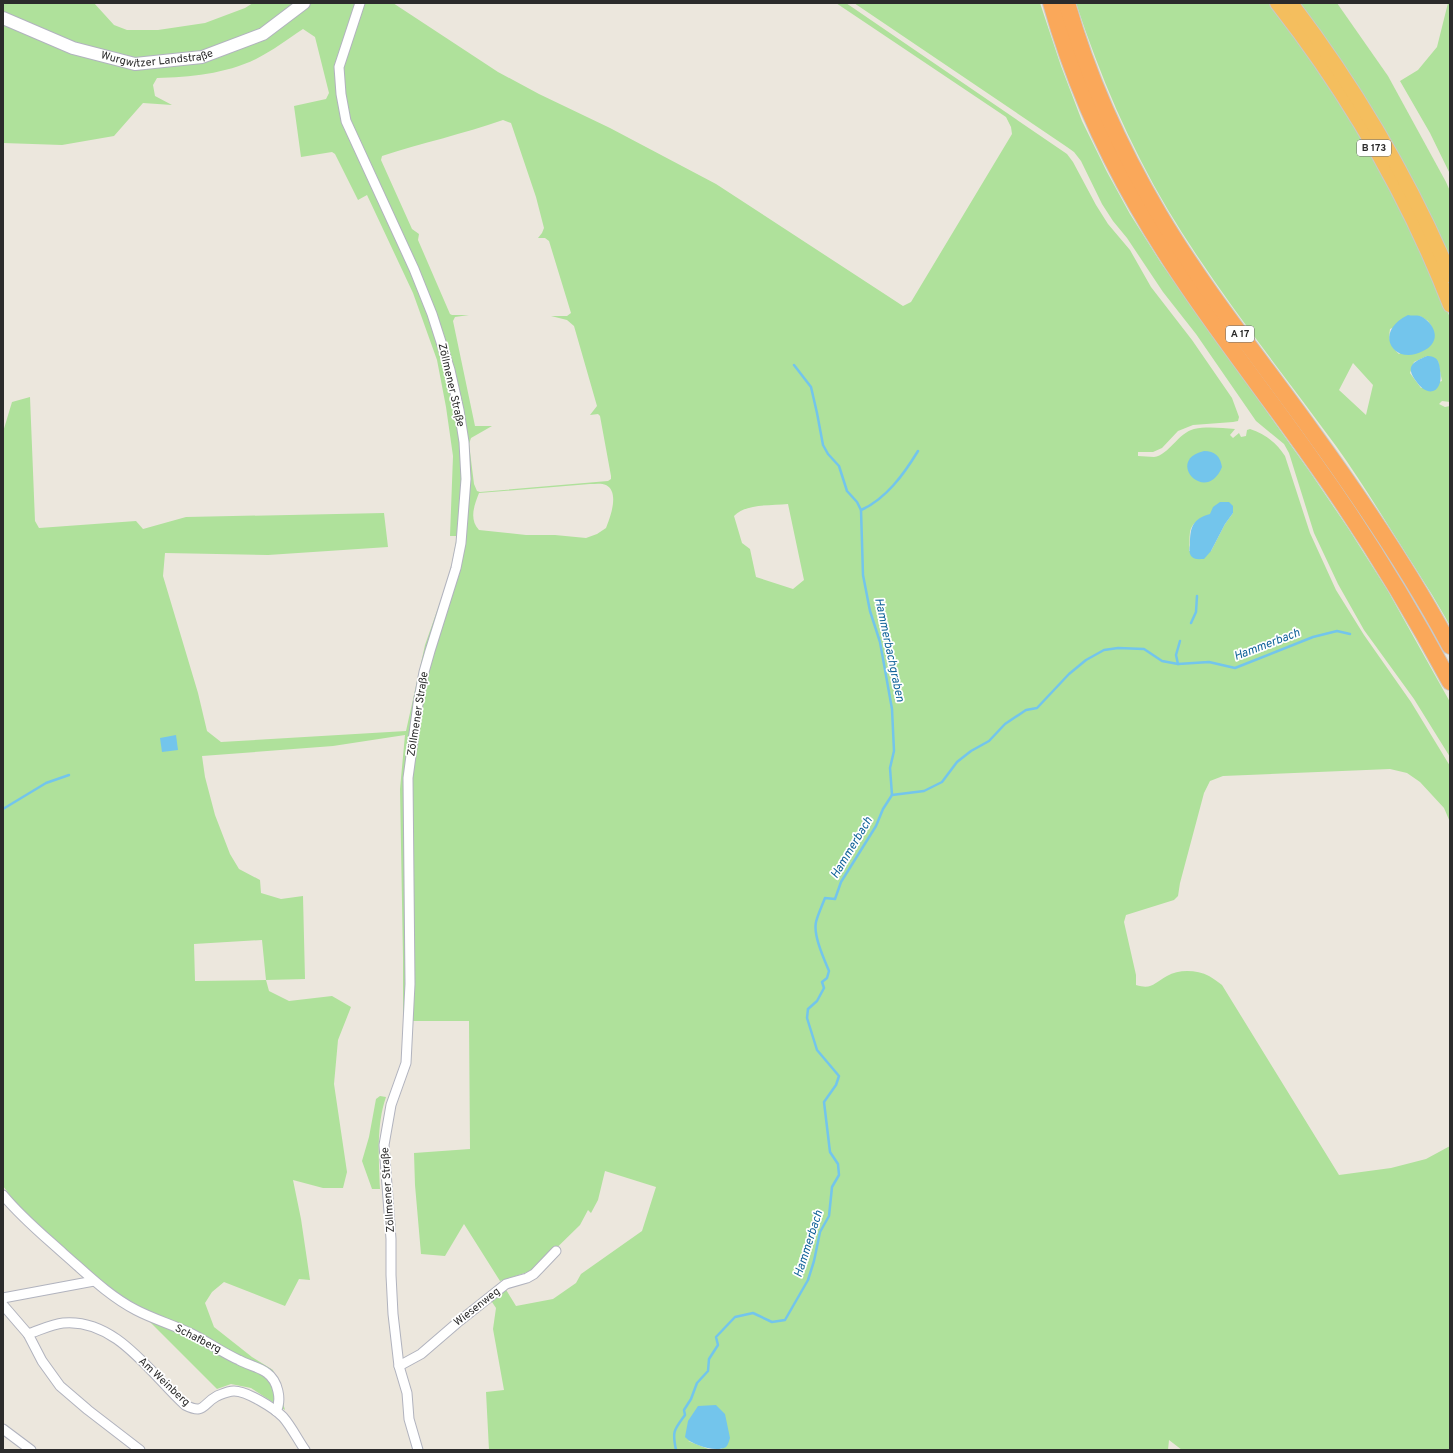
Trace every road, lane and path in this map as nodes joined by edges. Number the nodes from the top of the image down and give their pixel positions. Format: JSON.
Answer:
{"nodes":[{"id":1,"x":304,"y":3,"type":"edge"},
{"id":2,"x":360,"y":3,"type":"edge"},
{"id":3,"x":1277,"y":3,"type":"edge"},
{"id":4,"x":1291,"y":3,"type":"edge"},
{"id":5,"x":1055,"y":4,"type":"edge"},
{"id":6,"x":3,"y":18,"type":"edge"},
{"id":7,"x":1450,"y":275,"type":"edge"},
{"id":8,"x":1450,"y":305,"type":"edge"},
{"id":9,"x":1450,"y":646,"type":"edge"},
{"id":10,"x":1450,"y":682,"type":"edge"},
{"id":11,"x":3,"y":1195,"type":"edge"},
{"id":12,"x":556,"y":1251,"type":"dead end"},
{"id":13,"x":94,"y":1281,"type":"junction"},
{"id":14,"x":3,"y":1298,"type":"edge"},
{"id":15,"x":3,"y":1305,"type":"edge"},
{"id":16,"x":28,"y":1334,"type":"junction"},
{"id":17,"x":399,"y":1366,"type":"junction"},
{"id":18,"x":276,"y":1411,"type":"junction"},
{"id":19,"x":3,"y":1429,"type":"edge"},
{"id":20,"x":31,"y":1450,"type":"edge"},
{"id":21,"x":140,"y":1450,"type":"edge"},
{"id":22,"x":305,"y":1450,"type":"edge"},
{"id":23,"x":418,"y":1450,"type":"edge"}],
"edges":[{"from":1,"to":6,"type":"main road","name":"Wurgwitzer Landstraße"},
{"from":2,"to":17,"type":"street","name":"Zöllmener Straße"},
{"from":3,"to":8,"type":"highway","number":"B 173"},
{"from":4,"to":7,"type":"highway","number":"B 173"},
{"from":5,"to":9,"type":"highway","number":"A 17"},
{"from":5,"to":10,"type":"highway","number":"A 17"},
{"from":11,"to":13,"type":"street","name":"Schafberg"},
{"from":12,"to":17,"type":"street","name":"Wiesenweg"},
{"from":13,"to":14,"type":"street"},
{"from":13,"to":18,"type":"street","name":"Schafberg"},
{"from":15,"to":16,"type":"street"},
{"from":16,"to":18,"type":"street","name":"Am Weinberg"},
{"from":16,"to":21,"type":"street"},
{"from":17,"to":23,"type":"street","name":"Zöllmener Straße"},
{"from":18,"to":22,"type":"street","name":"Am Weinberg"},
{"from":19,"to":20,"type":"street"}]}
